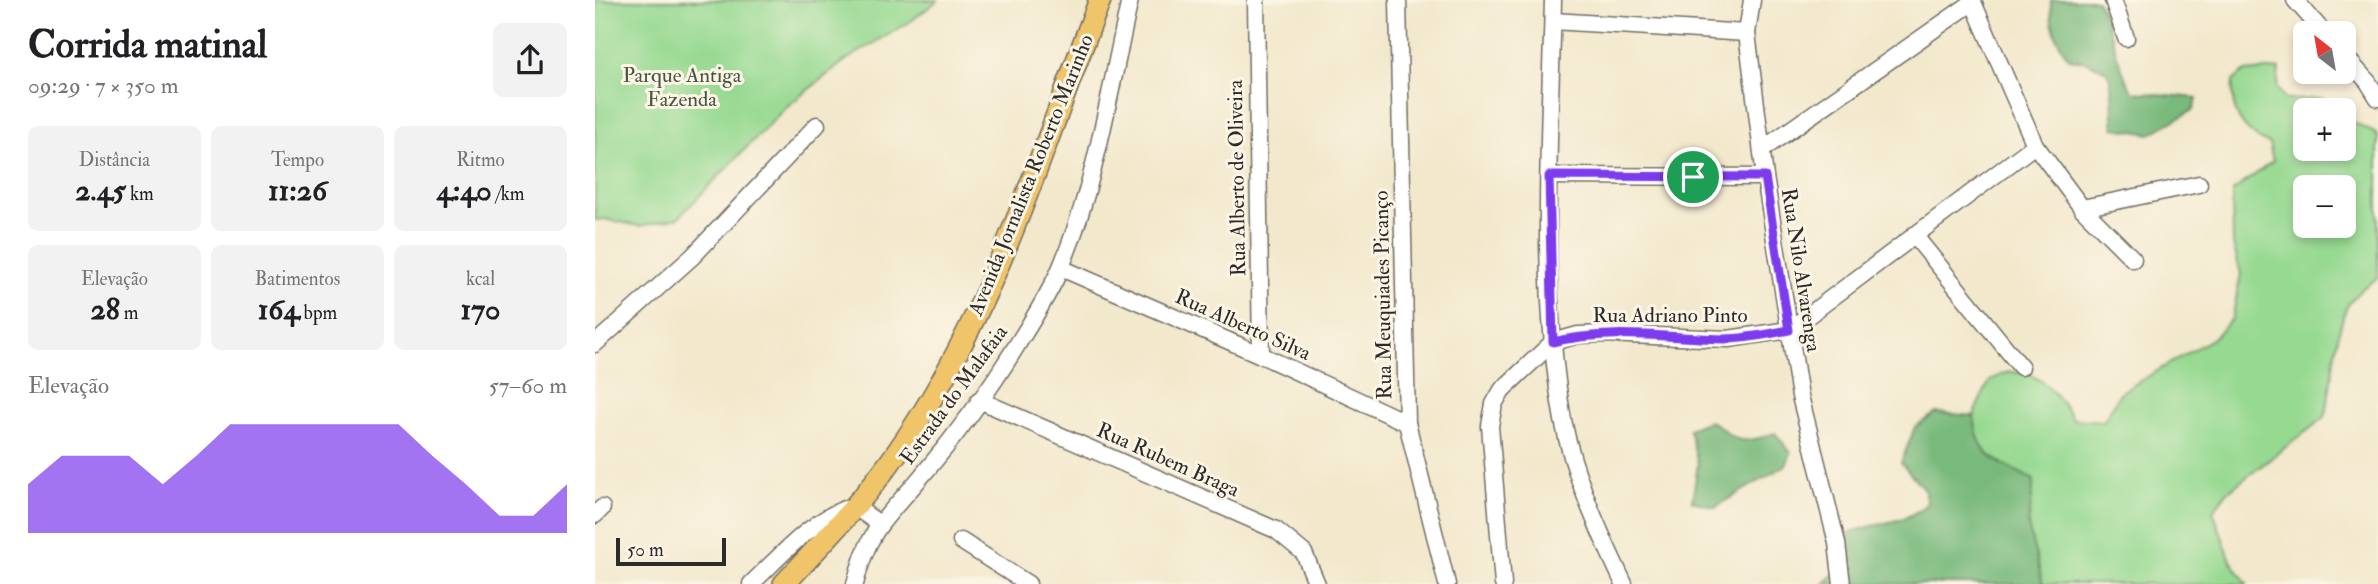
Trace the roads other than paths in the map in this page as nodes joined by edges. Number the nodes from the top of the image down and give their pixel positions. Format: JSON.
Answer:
{"nodes":[{"id":1,"x":1100,"y":0,"type":"edge"},
{"id":2,"x":1130,"y":0,"type":"edge"},
{"id":3,"x":1256,"y":0,"type":"edge"},
{"id":4,"x":1398,"y":0,"type":"edge"},
{"id":5,"x":1553,"y":0,"type":"edge"},
{"id":6,"x":1752,"y":0,"type":"edge"},
{"id":7,"x":2113,"y":0,"type":"edge"},
{"id":8,"x":2295,"y":0,"type":"edge"},
{"id":9,"x":1973,"y":1,"type":"edge"},
{"id":10,"x":1553,"y":21,"type":"junction"},
{"id":11,"x":2313,"y":21,"type":"edge"},
{"id":12,"x":1747,"y":33,"type":"junction"},
{"id":13,"x":2126,"y":38,"type":"dead end"},
{"id":14,"x":2356,"y":70,"type":"edge"},
{"id":15,"x":2378,"y":98,"type":"edge"},
{"id":16,"x":817,"y":125,"type":"dead end"},
{"id":17,"x":2035,"y":145,"type":"junction"},
{"id":18,"x":1763,"y":149,"type":"junction"},
{"id":19,"x":1549,"y":176,"type":"junction"},
{"id":20,"x":1765,"y":177,"type":"junction"},
{"id":21,"x":2199,"y":184,"type":"dead end"},
{"id":22,"x":2082,"y":208,"type":"junction"},
{"id":23,"x":1914,"y":235,"type":"junction"},
{"id":24,"x":2133,"y":259,"type":"dead end"},
{"id":25,"x":1061,"y":268,"type":"junction"},
{"id":26,"x":1789,"y":330,"type":"junction"},
{"id":27,"x":1553,"y":342,"type":"junction"},
{"id":28,"x":595,"y":344,"type":"edge"},
{"id":29,"x":1261,"y":355,"type":"junction"},
{"id":30,"x":2021,"y":367,"type":"dead end"},
{"id":31,"x":979,"y":400,"type":"junction"},
{"id":32,"x":1407,"y":423,"type":"junction"},
{"id":33,"x":855,"y":506,"type":"junction"},
{"id":34,"x":878,"y":523,"type":"junction"},
{"id":35,"x":961,"y":541,"type":"dead end"},
{"id":36,"x":751,"y":584,"type":"edge"},
{"id":37,"x":784,"y":584,"type":"edge"},
{"id":38,"x":855,"y":584,"type":"edge"},
{"id":39,"x":1028,"y":584,"type":"edge"},
{"id":40,"x":1317,"y":584,"type":"edge"},
{"id":41,"x":1447,"y":584,"type":"edge"},
{"id":42,"x":1503,"y":584,"type":"edge"},
{"id":43,"x":1624,"y":584,"type":"edge"},
{"id":44,"x":1842,"y":584,"type":"edge"}],
"edges":[{"from":1,"to":33,"type":"main road","name":"Avenida Jornalista Roberto Marinho"},
{"from":2,"to":25,"type":"street","name":"Estrada do Malafaia"},
{"from":3,"to":29,"type":"street","name":"Rua Alberto de Oliveira"},
{"from":4,"to":32,"type":"street","name":"Rua Meuquiades Picanço"},
{"from":5,"to":10,"type":"street"},
{"from":6,"to":12,"type":"street","name":"Rua Nilo Alvarenga"},
{"from":7,"to":13,"type":"street"},
{"from":8,"to":11,"type":"street"},
{"from":9,"to":17,"type":"street"},
{"from":9,"to":18,"type":"street"},
{"from":10,"to":12,"type":"street"},
{"from":10,"to":19,"type":"street"},
{"from":12,"to":18,"type":"street","name":"Rua Nilo Alvarenga"},
{"from":14,"to":15,"type":"street"},
{"from":16,"to":28,"type":"street"},
{"from":17,"to":22,"type":"street"},
{"from":17,"to":23,"type":"street","name":"Rua Adriano Pinto"},
{"from":18,"to":20,"type":"street","name":"Rua Nilo Alvarenga"},
{"from":19,"to":20,"type":"street"},
{"from":19,"to":27,"type":"street"},
{"from":20,"to":26,"type":"street","name":"Rua Nilo Alvarenga"},
{"from":21,"to":22,"type":"street"},
{"from":22,"to":24,"type":"street"},
{"from":23,"to":26,"type":"street","name":"Rua Adriano Pinto"},
{"from":23,"to":30,"type":"street"},
{"from":25,"to":29,"type":"street","name":"Rua Alberto Silva"},
{"from":25,"to":31,"type":"street","name":"Estrada do Malafaia"},
{"from":26,"to":27,"type":"street","name":"Rua Adriano Pinto"},
{"from":26,"to":44,"type":"street","name":"Rua Nilo Alvarenga"},
{"from":27,"to":42,"type":"street","name":"Rua Adriano Pinto"},
{"from":27,"to":43,"type":"street"},
{"from":29,"to":32,"type":"street","name":"Rua Alberto Silva"},
{"from":31,"to":34,"type":"street","name":"Estrada do Malafaia"},
{"from":31,"to":40,"type":"street","name":"Rua Rubem Braga"},
{"from":32,"to":41,"type":"street","name":"Rua Meuquiades Picanço"},
{"from":33,"to":34,"type":"street"},
{"from":33,"to":36,"type":"street"},
{"from":33,"to":37,"type":"main road","name":"Avenida Jornalista Roberto Marinho"},
{"from":34,"to":38,"type":"street","name":"Estrada do Malafaia"},
{"from":35,"to":39,"type":"street"}]}
